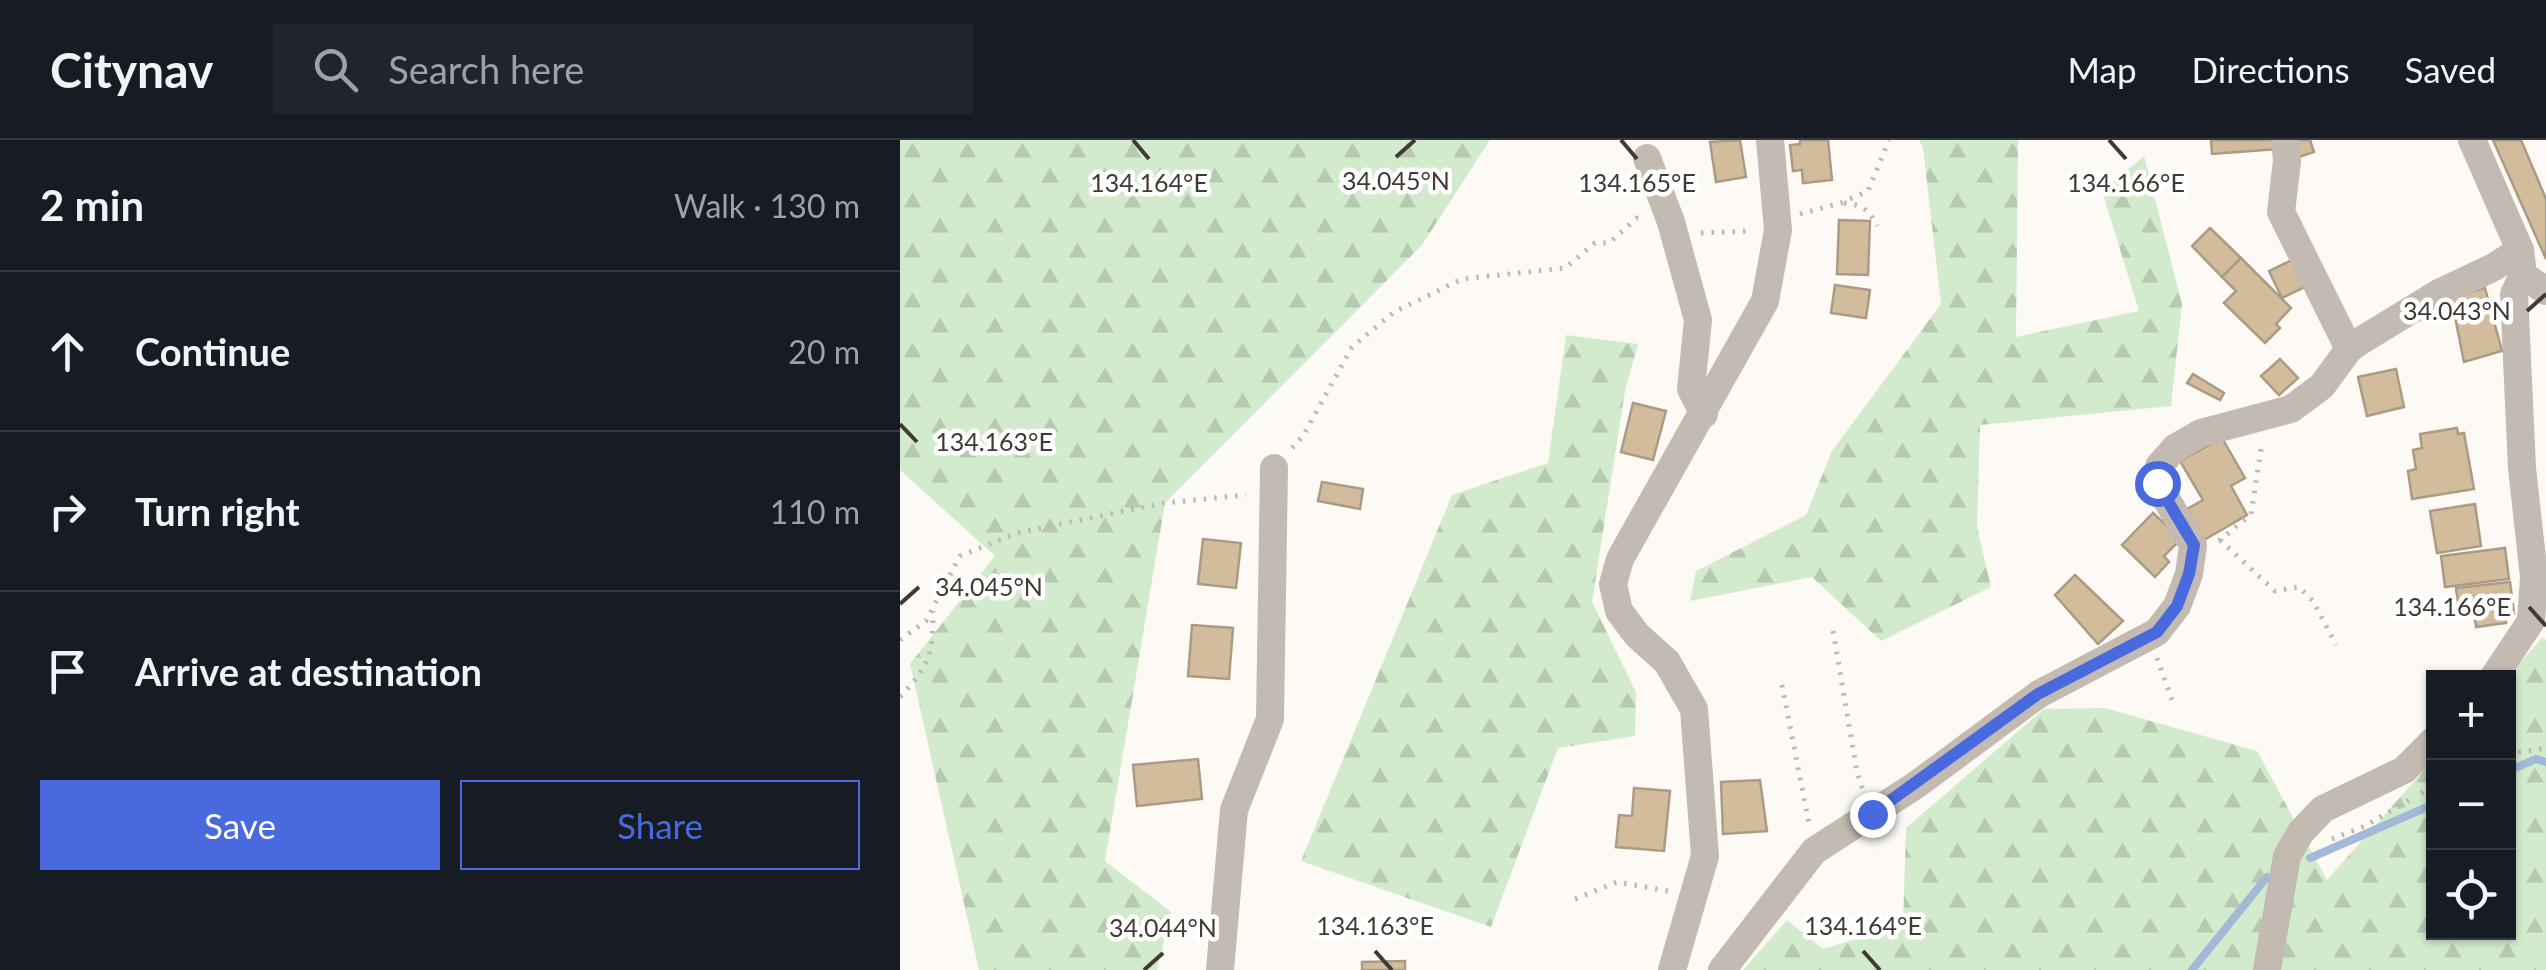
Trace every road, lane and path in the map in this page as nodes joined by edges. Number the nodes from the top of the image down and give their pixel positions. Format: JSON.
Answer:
{"nodes":[{"id":1,"x":1770,"y":140,"type":"edge"},
{"id":2,"x":1889,"y":140,"type":"edge"},
{"id":3,"x":2285,"y":140,"type":"edge"},
{"id":4,"x":2472,"y":140,"type":"edge"},
{"id":5,"x":1647,"y":158,"type":"dead end"},
{"id":6,"x":1841,"y":203,"type":"junction"},
{"id":7,"x":1778,"y":225,"type":"junction"},
{"id":8,"x":1877,"y":226,"type":"dead end"},
{"id":9,"x":1673,"y":229,"type":"junction"},
{"id":10,"x":2530,"y":272,"type":"edge"},
{"id":11,"x":2349,"y":349,"type":"junction"},
{"id":12,"x":1704,"y":414,"type":"junction"},
{"id":13,"x":2266,"y":416,"type":"junction"},
{"id":14,"x":1274,"y":468,"type":"junction"},
{"id":15,"x":2534,"y":477,"type":"edge"},
{"id":16,"x":2220,"y":540,"type":"junction"},
{"id":17,"x":2192,"y":556,"type":"junction"},
{"id":18,"x":933,"y":608,"type":"junction"},
{"id":19,"x":1832,"y":631,"type":"dead end"},
{"id":20,"x":2149,"y":636,"type":"junction"},
{"id":21,"x":900,"y":640,"type":"edge"},
{"id":22,"x":2336,"y":644,"type":"dead end"},
{"id":23,"x":2498,"y":670,"type":"edge"},
{"id":24,"x":1782,"y":686,"type":"dead end"},
{"id":25,"x":900,"y":698,"type":"edge"},
{"id":26,"x":2174,"y":703,"type":"dead end"},
{"id":27,"x":2426,"y":748,"type":"edge"},
{"id":28,"x":2546,"y":748,"type":"edge"},
{"id":29,"x":2516,"y":753,"type":"edge"},
{"id":30,"x":2426,"y":790,"type":"edge"},
{"id":31,"x":1872,"y":814,"type":"junction"},
{"id":32,"x":1814,"y":851,"type":"junction"},
{"id":33,"x":2287,"y":856,"type":"junction"},
{"id":34,"x":1575,"y":899,"type":"dead end"},
{"id":35,"x":1667,"y":905,"type":"dead end"},
{"id":36,"x":1220,"y":970,"type":"edge"},
{"id":37,"x":1672,"y":970,"type":"edge"},
{"id":38,"x":1722,"y":970,"type":"edge"},
{"id":39,"x":2267,"y":970,"type":"edge"}],
"edges":[{"from":1,"to":7,"type":"street"},
{"from":2,"to":6,"type":"path"},
{"from":3,"to":11,"type":"street"},
{"from":4,"to":10,"type":"street"},
{"from":5,"to":9,"type":"street"},
{"from":6,"to":7,"type":"path"},
{"from":6,"to":8,"type":"path"},
{"from":7,"to":9,"type":"path"},
{"from":7,"to":12,"type":"street"},
{"from":9,"to":12,"type":"street"},
{"from":9,"to":14,"type":"path"},
{"from":10,"to":11,"type":"street"},
{"from":10,"to":15,"type":"street"},
{"from":11,"to":13,"type":"street"},
{"from":12,"to":37,"type":"street"},
{"from":13,"to":16,"type":"path"},
{"from":13,"to":17,"type":"street"},
{"from":14,"to":18,"type":"path"},
{"from":14,"to":36,"type":"street"},
{"from":15,"to":23,"type":"street"},
{"from":16,"to":17,"type":"path"},
{"from":16,"to":22,"type":"path"},
{"from":17,"to":20,"type":"street"},
{"from":18,"to":21,"type":"path"},
{"from":18,"to":25,"type":"path"},
{"from":19,"to":31,"type":"path"},
{"from":20,"to":26,"type":"path"},
{"from":20,"to":31,"type":"street"},
{"from":24,"to":32,"type":"path"},
{"from":27,"to":33,"type":"street"},
{"from":28,"to":29,"type":"path"},
{"from":30,"to":33,"type":"path"},
{"from":31,"to":32,"type":"street"},
{"from":32,"to":38,"type":"street"},
{"from":33,"to":39,"type":"street"},
{"from":34,"to":35,"type":"path"}]}
